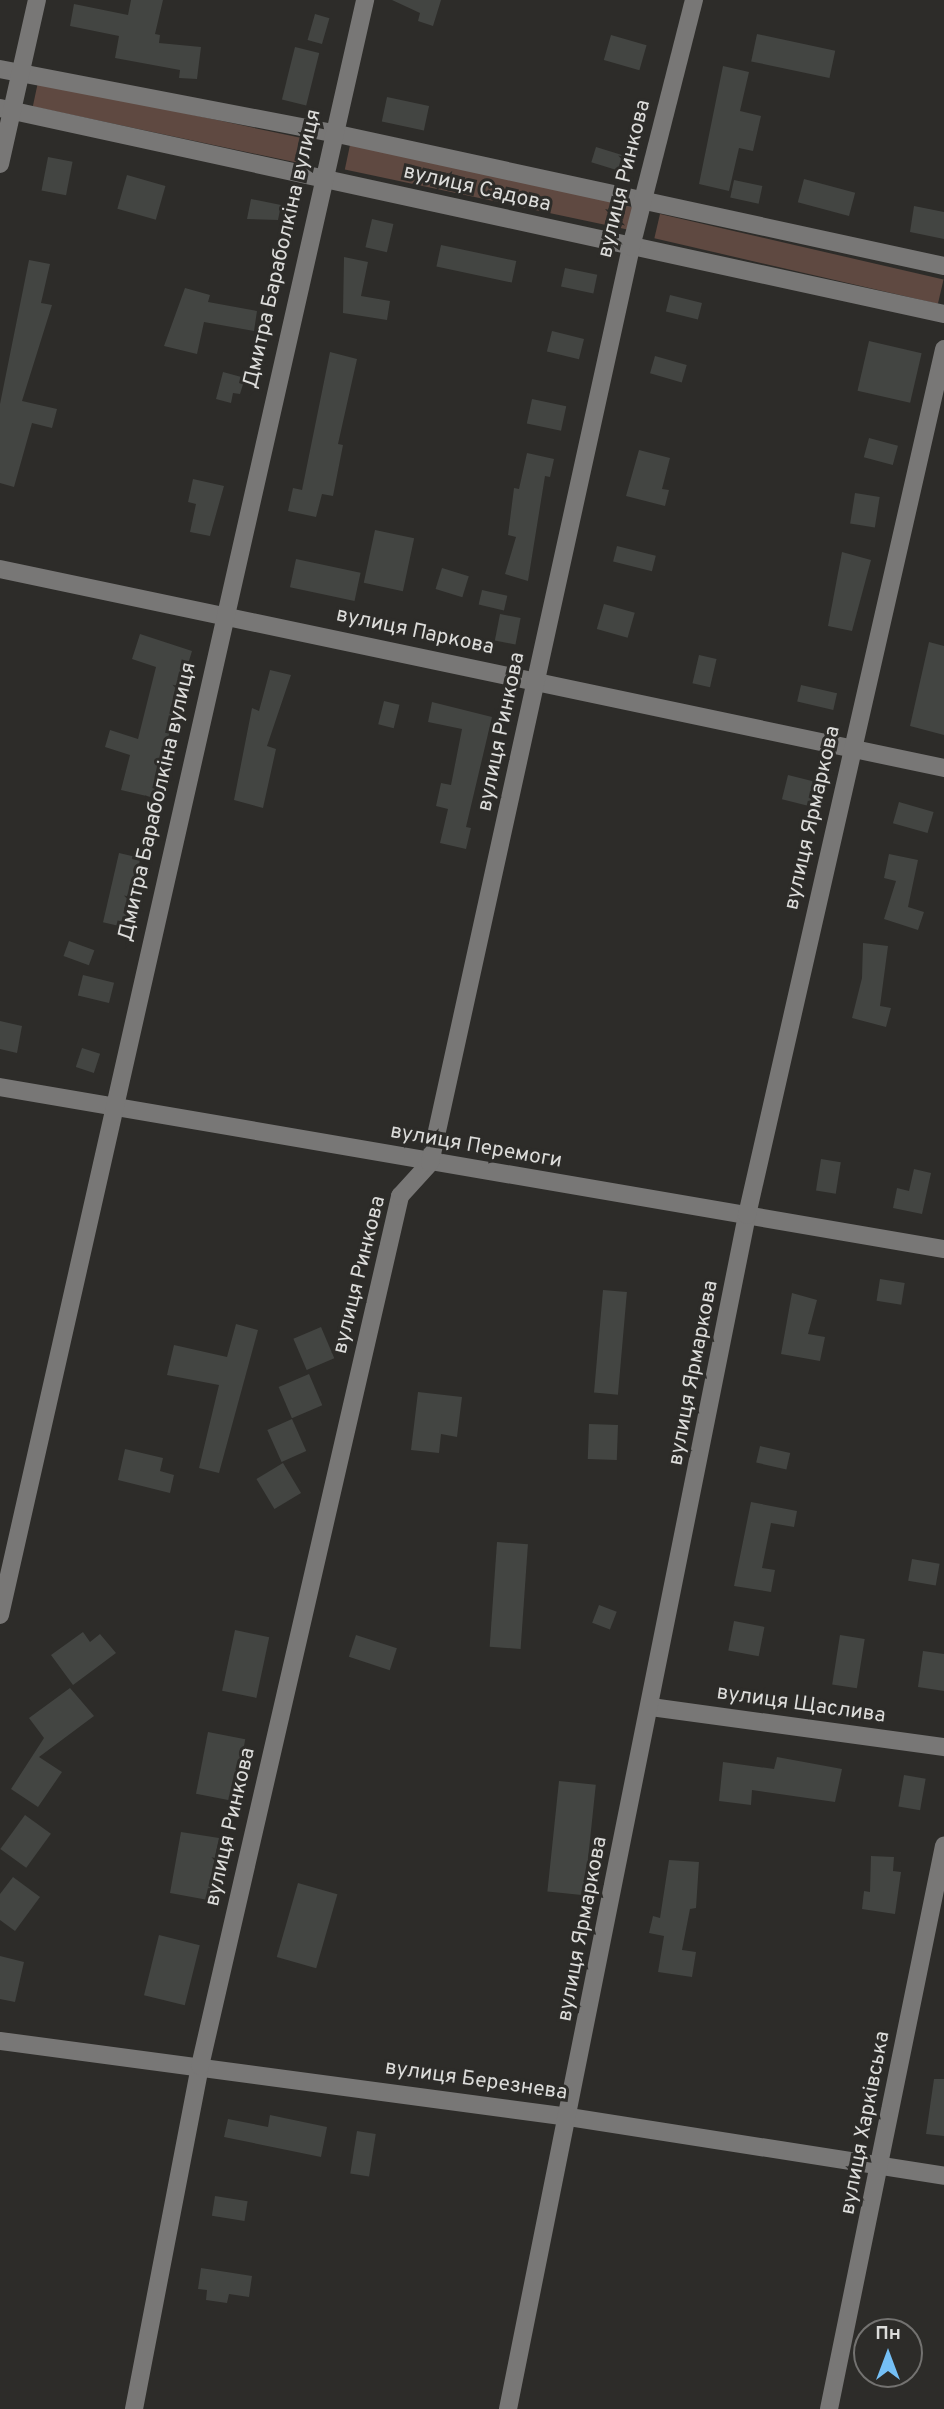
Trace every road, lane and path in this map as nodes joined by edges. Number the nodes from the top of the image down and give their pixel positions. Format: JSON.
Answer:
{"nodes":[{"id":1,"x":37,"y":0,"type":"edge"},
{"id":2,"x":365,"y":0,"type":"edge"},
{"id":3,"x":694,"y":0,"type":"edge"},
{"id":4,"x":0,"y":69,"type":"edge"},
{"id":5,"x":19,"y":72,"type":"junction"},
{"id":6,"x":5,"y":109,"type":"edge"},
{"id":7,"x":333,"y":134,"type":"junction"},
{"id":8,"x":0,"y":164,"type":"edge"},
{"id":9,"x":321,"y":177,"type":"junction"},
{"id":10,"x":642,"y":201,"type":"junction"},
{"id":11,"x":631,"y":247,"type":"junction"},
{"id":12,"x":944,"y":266,"type":"edge"},
{"id":13,"x":944,"y":314,"type":"edge"},
{"id":14,"x":944,"y":349,"type":"edge"},
{"id":15,"x":0,"y":569,"type":"edge"},
{"id":16,"x":223,"y":615,"type":"junction"},
{"id":17,"x":536,"y":681,"type":"junction"},
{"id":18,"x":852,"y":749,"type":"junction"},
{"id":19,"x":944,"y":768,"type":"edge"},
{"id":20,"x":0,"y":1087,"type":"edge"},
{"id":21,"x":112,"y":1104,"type":"junction"},
{"id":22,"x":430,"y":1163,"type":"junction"},
{"id":23,"x":747,"y":1216,"type":"junction"},
{"id":24,"x":944,"y":1249,"type":"edge"},
{"id":25,"x":0,"y":1614,"type":"edge"},
{"id":26,"x":652,"y":1707,"type":"junction"},
{"id":27,"x":944,"y":1747,"type":"edge"},
{"id":28,"x":944,"y":1846,"type":"edge"},
{"id":29,"x":0,"y":2041,"type":"edge"},
{"id":30,"x":200,"y":2066,"type":"junction"},
{"id":31,"x":569,"y":2116,"type":"junction"},
{"id":32,"x":881,"y":2168,"type":"junction"},
{"id":33,"x":944,"y":2176,"type":"edge"},
{"id":34,"x":134,"y":2409,"type":"edge"},
{"id":35,"x":508,"y":2409,"type":"edge"},
{"id":36,"x":829,"y":2409,"type":"edge"}],
"edges":[{"from":1,"to":5,"type":"street"},
{"from":2,"to":7,"type":"street","name":"Дмитра Бараболкіна вулиця"},
{"from":3,"to":10,"type":"street","name":"вулиця Ринкова"},
{"from":4,"to":5,"type":"street","name":"вулиця Садова"},
{"from":5,"to":6,"type":"street"},
{"from":5,"to":7,"type":"street","name":"вулиця Садова"},
{"from":6,"to":8,"type":"street"},
{"from":6,"to":9,"type":"street","name":"вулиця Садова"},
{"from":7,"to":9,"type":"street","name":"Дмитра Бараболкіна вулиця"},
{"from":7,"to":10,"type":"street","name":"вулиця Садова"},
{"from":9,"to":11,"type":"street","name":"вулиця Садова"},
{"from":9,"to":16,"type":"street","name":"Дмитра Бараболкіна вулиця"},
{"from":10,"to":11,"type":"street","name":"вулиця Ринкова"},
{"from":10,"to":12,"type":"street","name":"вулиця Садова"},
{"from":11,"to":13,"type":"street","name":"вулиця Садова"},
{"from":11,"to":17,"type":"street","name":"вулиця Ринкова"},
{"from":14,"to":18,"type":"street","name":"вулиця Ярмаркова"},
{"from":15,"to":16,"type":"street","name":"вулиця Паркова"},
{"from":16,"to":17,"type":"street","name":"вулиця Паркова"},
{"from":16,"to":21,"type":"street","name":"Дмитра Бараболкіна вулиця"},
{"from":17,"to":18,"type":"street","name":"вулиця Паркова"},
{"from":17,"to":22,"type":"street","name":"вулиця Ринкова"},
{"from":18,"to":19,"type":"street","name":"вулиця Паркова"},
{"from":18,"to":23,"type":"street","name":"вулиця Ярмаркова"},
{"from":20,"to":21,"type":"street","name":"вулиця Перемоги"},
{"from":21,"to":22,"type":"street","name":"вулиця Перемоги"},
{"from":21,"to":25,"type":"street","name":"Дмитра Бараболкіна вулиця"},
{"from":22,"to":23,"type":"street","name":"вулиця Перемоги"},
{"from":22,"to":30,"type":"street","name":"вулиця Ринкова"},
{"from":23,"to":24,"type":"street","name":"вулиця Перемоги"},
{"from":23,"to":26,"type":"street","name":"вулиця Ярмаркова"},
{"from":26,"to":27,"type":"street","name":"вулиця Щаслива"},
{"from":26,"to":31,"type":"street","name":"вулиця Ярмаркова"},
{"from":28,"to":32,"type":"street","name":"вулиця Харківська"},
{"from":29,"to":30,"type":"street","name":"вулиця Березнева"},
{"from":30,"to":31,"type":"street","name":"вулиця Березнева"},
{"from":30,"to":34,"type":"street","name":"вулиця Ринкова"},
{"from":31,"to":32,"type":"street","name":"вулиця Березнева"},
{"from":31,"to":35,"type":"street","name":"вулиця Ярмаркова"},
{"from":32,"to":33,"type":"street","name":"вулиця Березнева"},
{"from":32,"to":36,"type":"street","name":"вулиця Харківська"}]}
